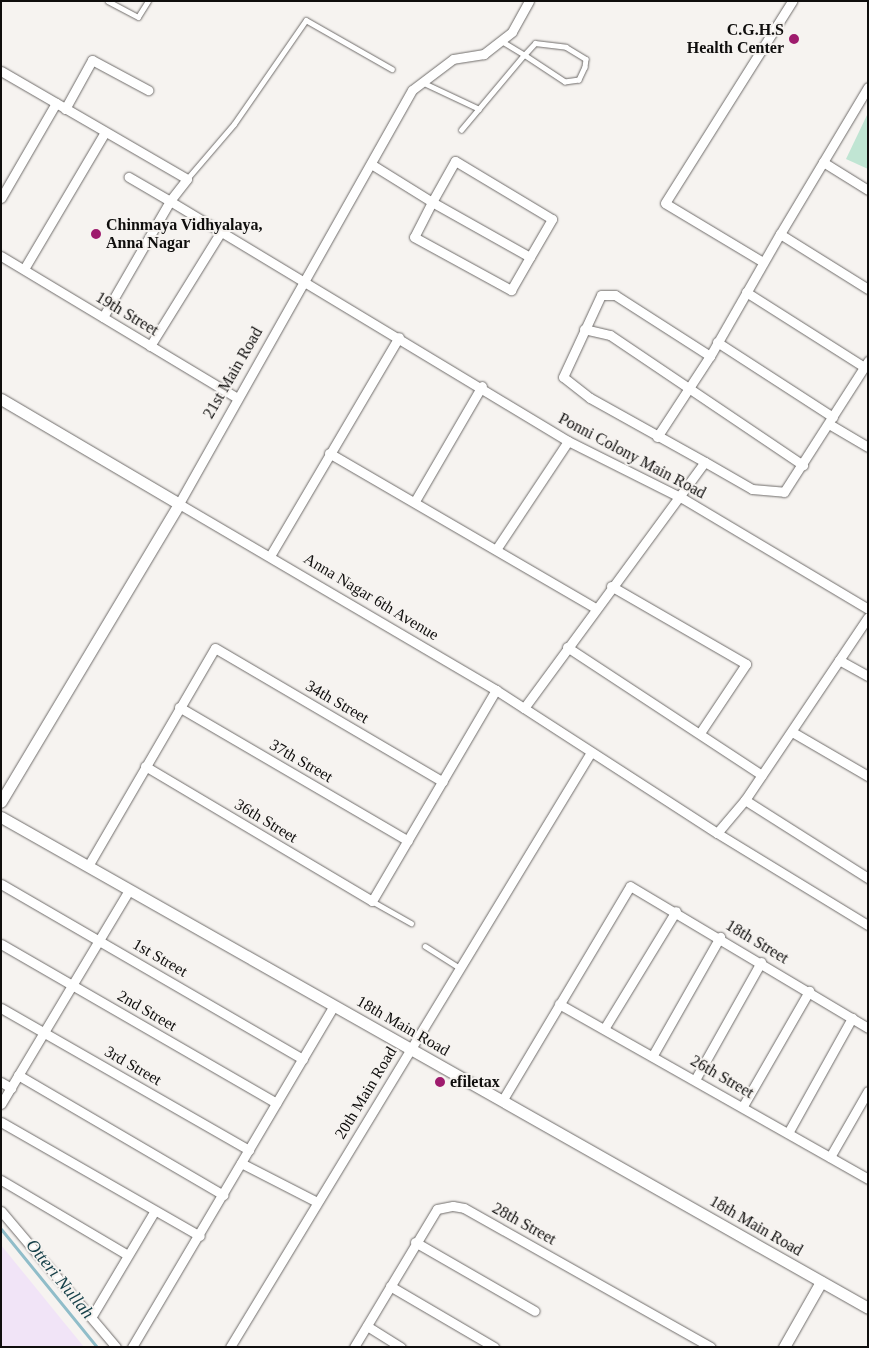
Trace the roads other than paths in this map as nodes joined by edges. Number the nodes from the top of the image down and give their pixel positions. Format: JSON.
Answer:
{"nodes":[{"id":1,"x":108,"y":1,"type":"edge"},
{"id":2,"x":148,"y":1,"type":"edge"},
{"id":3,"x":529,"y":1,"type":"edge"},
{"id":4,"x":792,"y":1,"type":"edge"},
{"id":5,"x":500,"y":41,"type":"junction"},
{"id":6,"x":524,"y":56,"type":"junction"},
{"id":7,"x":392,"y":69,"type":"dead end"},
{"id":8,"x":1,"y":71,"type":"edge"},
{"id":9,"x":422,"y":82,"type":"junction"},
{"id":10,"x":868,"y":87,"type":"edge"},
{"id":11,"x":148,"y":90,"type":"dead end"},
{"id":12,"x":56,"y":103,"type":"junction"},
{"id":13,"x":65,"y":109,"type":"junction"},
{"id":14,"x":479,"y":109,"type":"junction"},
{"id":15,"x":461,"y":130,"type":"dead end"},
{"id":16,"x":104,"y":132,"type":"junction"},
{"id":17,"x":823,"y":162,"type":"junction"},
{"id":18,"x":371,"y":164,"type":"junction"},
{"id":19,"x":129,"y":177,"type":"dead end"},
{"id":20,"x":187,"y":179,"type":"junction"},
{"id":21,"x":868,"y":190,"type":"edge"},
{"id":22,"x":1,"y":198,"type":"edge"},
{"id":23,"x":170,"y":201,"type":"junction"},
{"id":24,"x":432,"y":202,"type":"junction"},
{"id":25,"x":222,"y":230,"type":"junction"},
{"id":26,"x":780,"y":234,"type":"junction"},
{"id":27,"x":1,"y":256,"type":"edge"},
{"id":28,"x":530,"y":257,"type":"junction"},
{"id":29,"x":763,"y":262,"type":"junction"},
{"id":30,"x":24,"y":270,"type":"junction"},
{"id":31,"x":305,"y":281,"type":"junction"},
{"id":32,"x":868,"y":288,"type":"edge"},
{"id":33,"x":746,"y":292,"type":"junction"},
{"id":34,"x":103,"y":317,"type":"junction"},
{"id":35,"x":584,"y":329,"type":"junction"},
{"id":36,"x":399,"y":337,"type":"junction"},
{"id":37,"x":717,"y":342,"type":"junction"},
{"id":38,"x":150,"y":346,"type":"junction"},
{"id":39,"x":710,"y":356,"type":"junction"},
{"id":40,"x":866,"y":364,"type":"edge"},
{"id":41,"x":482,"y":386,"type":"junction"},
{"id":42,"x":690,"y":390,"type":"junction"},
{"id":43,"x":237,"y":398,"type":"junction"},
{"id":44,"x":1,"y":399,"type":"edge"},
{"id":45,"x":831,"y":421,"type":"junction"},
{"id":46,"x":657,"y":437,"type":"junction"},
{"id":47,"x":568,"y":441,"type":"junction"},
{"id":48,"x":868,"y":447,"type":"edge"},
{"id":49,"x":330,"y":453,"type":"junction"},
{"id":50,"x":705,"y":462,"type":"junction"},
{"id":51,"x":804,"y":465,"type":"junction"},
{"id":52,"x":682,"y":498,"type":"junction"},
{"id":53,"x":415,"y":501,"type":"junction"},
{"id":54,"x":180,"y":504,"type":"junction"},
{"id":55,"x":497,"y":548,"type":"junction"},
{"id":56,"x":270,"y":556,"type":"junction"},
{"id":57,"x":611,"y":586,"type":"junction"},
{"id":58,"x":594,"y":608,"type":"junction"},
{"id":59,"x":868,"y":609,"type":"edge"},
{"id":60,"x":868,"y":617,"type":"edge"},
{"id":61,"x":567,"y":647,"type":"junction"},
{"id":62,"x":839,"y":660,"type":"junction"},
{"id":63,"x":868,"y":676,"type":"edge"},
{"id":64,"x":496,"y":690,"type":"junction"},
{"id":65,"x":180,"y":707,"type":"junction"},
{"id":66,"x":524,"y":708,"type":"junction"},
{"id":67,"x":700,"y":733,"type":"junction"},
{"id":68,"x":794,"y":733,"type":"junction"},
{"id":69,"x":591,"y":752,"type":"junction"},
{"id":70,"x":145,"y":766,"type":"junction"},
{"id":71,"x":762,"y":775,"type":"junction"},
{"id":72,"x":868,"y":776,"type":"edge"},
{"id":73,"x":443,"y":782,"type":"junction"},
{"id":74,"x":745,"y":800,"type":"junction"},
{"id":75,"x":1,"y":802,"type":"edge"},
{"id":76,"x":1,"y":817,"type":"edge"},
{"id":77,"x":717,"y":833,"type":"junction"},
{"id":78,"x":408,"y":841,"type":"junction"},
{"id":79,"x":88,"y":866,"type":"junction"},
{"id":80,"x":868,"y":878,"type":"edge"},
{"id":81,"x":1,"y":884,"type":"edge"},
{"id":82,"x":129,"y":890,"type":"junction"},
{"id":83,"x":372,"y":901,"type":"junction"},
{"id":84,"x":676,"y":911,"type":"junction"},
{"id":85,"x":411,"y":923,"type":"dead end"},
{"id":86,"x":868,"y":925,"type":"edge"},
{"id":87,"x":720,"y":937,"type":"junction"},
{"id":88,"x":99,"y":940,"type":"junction"},
{"id":89,"x":1,"y":944,"type":"edge"},
{"id":90,"x":425,"y":946,"type":"dead end"},
{"id":91,"x":761,"y":962,"type":"junction"},
{"id":92,"x":460,"y":968,"type":"junction"},
{"id":93,"x":72,"y":985,"type":"junction"},
{"id":94,"x":809,"y":991,"type":"junction"},
{"id":95,"x":558,"y":1004,"type":"junction"},
{"id":96,"x":334,"y":1006,"type":"junction"},
{"id":97,"x":1,"y":1008,"type":"edge"},
{"id":98,"x":852,"y":1018,"type":"junction"},
{"id":99,"x":868,"y":1028,"type":"edge"},
{"id":100,"x":604,"y":1029,"type":"junction"},
{"id":101,"x":44,"y":1032,"type":"junction"},
{"id":102,"x":410,"y":1049,"type":"junction"},
{"id":103,"x":653,"y":1056,"type":"junction"},
{"id":104,"x":303,"y":1058,"type":"junction"},
{"id":105,"x":18,"y":1075,"type":"junction"},
{"id":106,"x":696,"y":1078,"type":"junction"},
{"id":107,"x":1,"y":1082,"type":"edge"},
{"id":108,"x":11,"y":1088,"type":"junction"},
{"id":109,"x":868,"y":1091,"type":"edge"},
{"id":110,"x":502,"y":1101,"type":"junction"},
{"id":111,"x":276,"y":1103,"type":"junction"},
{"id":112,"x":1,"y":1104,"type":"edge"},
{"id":113,"x":743,"y":1106,"type":"junction"},
{"id":114,"x":1,"y":1122,"type":"edge"},
{"id":115,"x":788,"y":1133,"type":"junction"},
{"id":116,"x":249,"y":1150,"type":"junction"},
{"id":117,"x":830,"y":1156,"type":"junction"},
{"id":118,"x":241,"y":1163,"type":"junction"},
{"id":119,"x":868,"y":1178,"type":"edge"},
{"id":120,"x":1,"y":1180,"type":"edge"},
{"id":121,"x":223,"y":1195,"type":"junction"},
{"id":122,"x":318,"y":1202,"type":"junction"},
{"id":123,"x":1,"y":1211,"type":"edge"},
{"id":124,"x":154,"y":1212,"type":"junction"},
{"id":125,"x":200,"y":1236,"type":"junction"},
{"id":126,"x":415,"y":1242,"type":"junction"},
{"id":127,"x":128,"y":1254,"type":"junction"},
{"id":128,"x":821,"y":1282,"type":"junction"},
{"id":129,"x":390,"y":1286,"type":"junction"},
{"id":130,"x":868,"y":1308,"type":"edge"},
{"id":131,"x":535,"y":1311,"type":"dead end"},
{"id":132,"x":92,"y":1316,"type":"junction"},
{"id":133,"x":367,"y":1326,"type":"junction"},
{"id":134,"x":116,"y":1347,"type":"edge"},
{"id":135,"x":132,"y":1347,"type":"edge"},
{"id":136,"x":230,"y":1347,"type":"edge"},
{"id":137,"x":354,"y":1347,"type":"edge"},
{"id":138,"x":402,"y":1347,"type":"edge"},
{"id":139,"x":494,"y":1347,"type":"edge"},
{"id":140,"x":711,"y":1347,"type":"edge"},
{"id":141,"x":784,"y":1347,"type":"edge"}],
"edges":[{"from":1,"to":2,"type":"lane"},
{"from":3,"to":5,"type":"street","name":"21st Main Road"},
{"from":4,"to":29,"type":"street"},
{"from":5,"to":6,"type":"lane"},
{"from":5,"to":9,"type":"street","name":"21st Main Road"},
{"from":6,"to":6,"type":"lane"},
{"from":6,"to":14,"type":"lane"},
{"from":7,"to":20,"type":"lane"},
{"from":8,"to":12,"type":"street"},
{"from":9,"to":14,"type":"lane"},
{"from":9,"to":18,"type":"street","name":"21st Main Road"},
{"from":10,"to":17,"type":"street"},
{"from":11,"to":13,"type":"street"},
{"from":12,"to":13,"type":"street"},
{"from":12,"to":22,"type":"street"},
{"from":13,"to":16,"type":"street"},
{"from":14,"to":15,"type":"lane"},
{"from":16,"to":20,"type":"street"},
{"from":16,"to":30,"type":"street"},
{"from":17,"to":21,"type":"street"},
{"from":17,"to":26,"type":"street"},
{"from":18,"to":24,"type":"street"},
{"from":18,"to":31,"type":"street","name":"21st Main Road"},
{"from":19,"to":23,"type":"street","name":"Ponni Colony Main Road"},
{"from":20,"to":23,"type":"street"},
{"from":23,"to":25,"type":"street","name":"Ponni Colony Main Road"},
{"from":23,"to":34,"type":"street"},
{"from":24,"to":28,"type":"street"},
{"from":24,"to":28,"type":"street"},
{"from":24,"to":28,"type":"street"},
{"from":25,"to":31,"type":"street","name":"Ponni Colony Main Road"},
{"from":25,"to":38,"type":"street"},
{"from":26,"to":29,"type":"street"},
{"from":26,"to":32,"type":"street"},
{"from":27,"to":30,"type":"street","name":"19th Street"},
{"from":29,"to":33,"type":"street"},
{"from":30,"to":34,"type":"street","name":"19th Street"},
{"from":31,"to":36,"type":"street","name":"Ponni Colony Main Road"},
{"from":31,"to":43,"type":"street","name":"21st Main Road"},
{"from":33,"to":37,"type":"street"},
{"from":33,"to":40,"type":"street"},
{"from":34,"to":38,"type":"street","name":"19th Street"},
{"from":35,"to":39,"type":"street"},
{"from":35,"to":42,"type":"street"},
{"from":35,"to":46,"type":"street"},
{"from":36,"to":41,"type":"street","name":"Ponni Colony Main Road"},
{"from":36,"to":49,"type":"street"},
{"from":37,"to":39,"type":"street"},
{"from":37,"to":45,"type":"street"},
{"from":38,"to":43,"type":"street","name":"19th Street"},
{"from":39,"to":42,"type":"street"},
{"from":40,"to":45,"type":"street"},
{"from":41,"to":47,"type":"street","name":"Ponni Colony Main Road"},
{"from":41,"to":53,"type":"street"},
{"from":42,"to":46,"type":"street"},
{"from":42,"to":51,"type":"street"},
{"from":43,"to":54,"type":"street","name":"21st Main Road"},
{"from":44,"to":54,"type":"street","name":"Anna Nagar 6th Avenue"},
{"from":45,"to":48,"type":"street"},
{"from":45,"to":51,"type":"street"},
{"from":46,"to":50,"type":"street"},
{"from":47,"to":52,"type":"street","name":"Ponni Colony Main Road"},
{"from":47,"to":55,"type":"street"},
{"from":49,"to":53,"type":"street"},
{"from":49,"to":56,"type":"street"},
{"from":50,"to":51,"type":"street"},
{"from":50,"to":52,"type":"street"},
{"from":52,"to":57,"type":"street"},
{"from":52,"to":59,"type":"street","name":"Ponni Colony Main Road"},
{"from":53,"to":55,"type":"street"},
{"from":54,"to":56,"type":"street","name":"Anna Nagar 6th Avenue"},
{"from":54,"to":75,"type":"street","name":"21st Main Road"},
{"from":55,"to":58,"type":"street"},
{"from":56,"to":64,"type":"street","name":"Anna Nagar 6th Avenue"},
{"from":57,"to":58,"type":"street"},
{"from":57,"to":67,"type":"street"},
{"from":58,"to":61,"type":"street"},
{"from":60,"to":62,"type":"street"},
{"from":61,"to":66,"type":"street"},
{"from":61,"to":67,"type":"street"},
{"from":62,"to":63,"type":"street"},
{"from":62,"to":68,"type":"street"},
{"from":64,"to":66,"type":"street","name":"Anna Nagar 6th Avenue"},
{"from":64,"to":73,"type":"street"},
{"from":65,"to":70,"type":"street"},
{"from":65,"to":73,"type":"street","name":"34th Street"},
{"from":65,"to":78,"type":"street","name":"37th Street"},
{"from":66,"to":69,"type":"street","name":"Anna Nagar 6th Avenue"},
{"from":67,"to":71,"type":"street"},
{"from":68,"to":71,"type":"street"},
{"from":68,"to":72,"type":"street"},
{"from":69,"to":77,"type":"street","name":"Anna Nagar 6th Avenue"},
{"from":69,"to":92,"type":"street","name":"20th Main Road"},
{"from":70,"to":79,"type":"street"},
{"from":70,"to":83,"type":"street","name":"36th Street"},
{"from":71,"to":74,"type":"street"},
{"from":73,"to":78,"type":"street"},
{"from":74,"to":77,"type":"street"},
{"from":74,"to":80,"type":"street"},
{"from":76,"to":79,"type":"street","name":"18th Main Road"},
{"from":77,"to":86,"type":"street","name":"Anna Nagar 6th Avenue"},
{"from":78,"to":83,"type":"street"},
{"from":79,"to":82,"type":"street","name":"18th Main Road"},
{"from":81,"to":88,"type":"street","name":"1st Street"},
{"from":82,"to":88,"type":"street"},
{"from":82,"to":96,"type":"street","name":"18th Main Road"},
{"from":83,"to":85,"type":"lane"},
{"from":84,"to":87,"type":"street","name":"18th Street"},
{"from":84,"to":95,"type":"street","name":"18th Street"},
{"from":84,"to":100,"type":"street"},
{"from":87,"to":91,"type":"street","name":"18th Street"},
{"from":87,"to":103,"type":"street"},
{"from":88,"to":93,"type":"street"},
{"from":88,"to":104,"type":"street","name":"1st Street"},
{"from":89,"to":93,"type":"street","name":"2nd Street"},
{"from":90,"to":92,"type":"lane"},
{"from":91,"to":94,"type":"street","name":"18th Street"},
{"from":91,"to":106,"type":"street"},
{"from":92,"to":102,"type":"street","name":"20th Main Road"},
{"from":93,"to":101,"type":"street"},
{"from":93,"to":111,"type":"street","name":"2nd Street"},
{"from":94,"to":98,"type":"street","name":"18th Street"},
{"from":94,"to":113,"type":"street"},
{"from":95,"to":100,"type":"street","name":"26th Street"},
{"from":95,"to":110,"type":"street"},
{"from":96,"to":102,"type":"street","name":"18th Main Road"},
{"from":96,"to":104,"type":"street"},
{"from":97,"to":101,"type":"street","name":"3rd Street"},
{"from":98,"to":99,"type":"street","name":"18th Street"},
{"from":98,"to":115,"type":"street"},
{"from":100,"to":103,"type":"street","name":"26th Street"},
{"from":101,"to":105,"type":"street"},
{"from":101,"to":116,"type":"street","name":"3rd Street"},
{"from":102,"to":110,"type":"street","name":"18th Main Road"},
{"from":102,"to":122,"type":"street","name":"20th Main Road"},
{"from":103,"to":106,"type":"street","name":"26th Street"},
{"from":104,"to":111,"type":"street"},
{"from":105,"to":108,"type":"street"},
{"from":105,"to":121,"type":"street"},
{"from":106,"to":113,"type":"street","name":"26th Street"},
{"from":107,"to":108,"type":"street"},
{"from":108,"to":112,"type":"street"},
{"from":109,"to":117,"type":"street"},
{"from":110,"to":128,"type":"street","name":"18th Main Road"},
{"from":111,"to":116,"type":"street"},
{"from":113,"to":115,"type":"street","name":"26th Street"},
{"from":114,"to":124,"type":"street"},
{"from":115,"to":117,"type":"street","name":"26th Street"},
{"from":116,"to":118,"type":"street"},
{"from":117,"to":119,"type":"street","name":"26th Street"},
{"from":118,"to":121,"type":"street"},
{"from":118,"to":122,"type":"street"},
{"from":120,"to":127,"type":"street"},
{"from":121,"to":125,"type":"street"},
{"from":122,"to":136,"type":"street","name":"20th Main Road"},
{"from":123,"to":132,"type":"street"},
{"from":124,"to":125,"type":"street"},
{"from":124,"to":127,"type":"street"},
{"from":125,"to":135,"type":"street"},
{"from":126,"to":129,"type":"street","name":"28th Street"},
{"from":126,"to":131,"type":"street"},
{"from":126,"to":140,"type":"street","name":"28th Street"},
{"from":127,"to":132,"type":"street"},
{"from":128,"to":130,"type":"street","name":"18th Main Road"},
{"from":128,"to":141,"type":"street"},
{"from":129,"to":133,"type":"street","name":"28th Street"},
{"from":129,"to":139,"type":"street"},
{"from":132,"to":134,"type":"street"},
{"from":133,"to":137,"type":"street","name":"28th Street"},
{"from":133,"to":138,"type":"street"}]}
